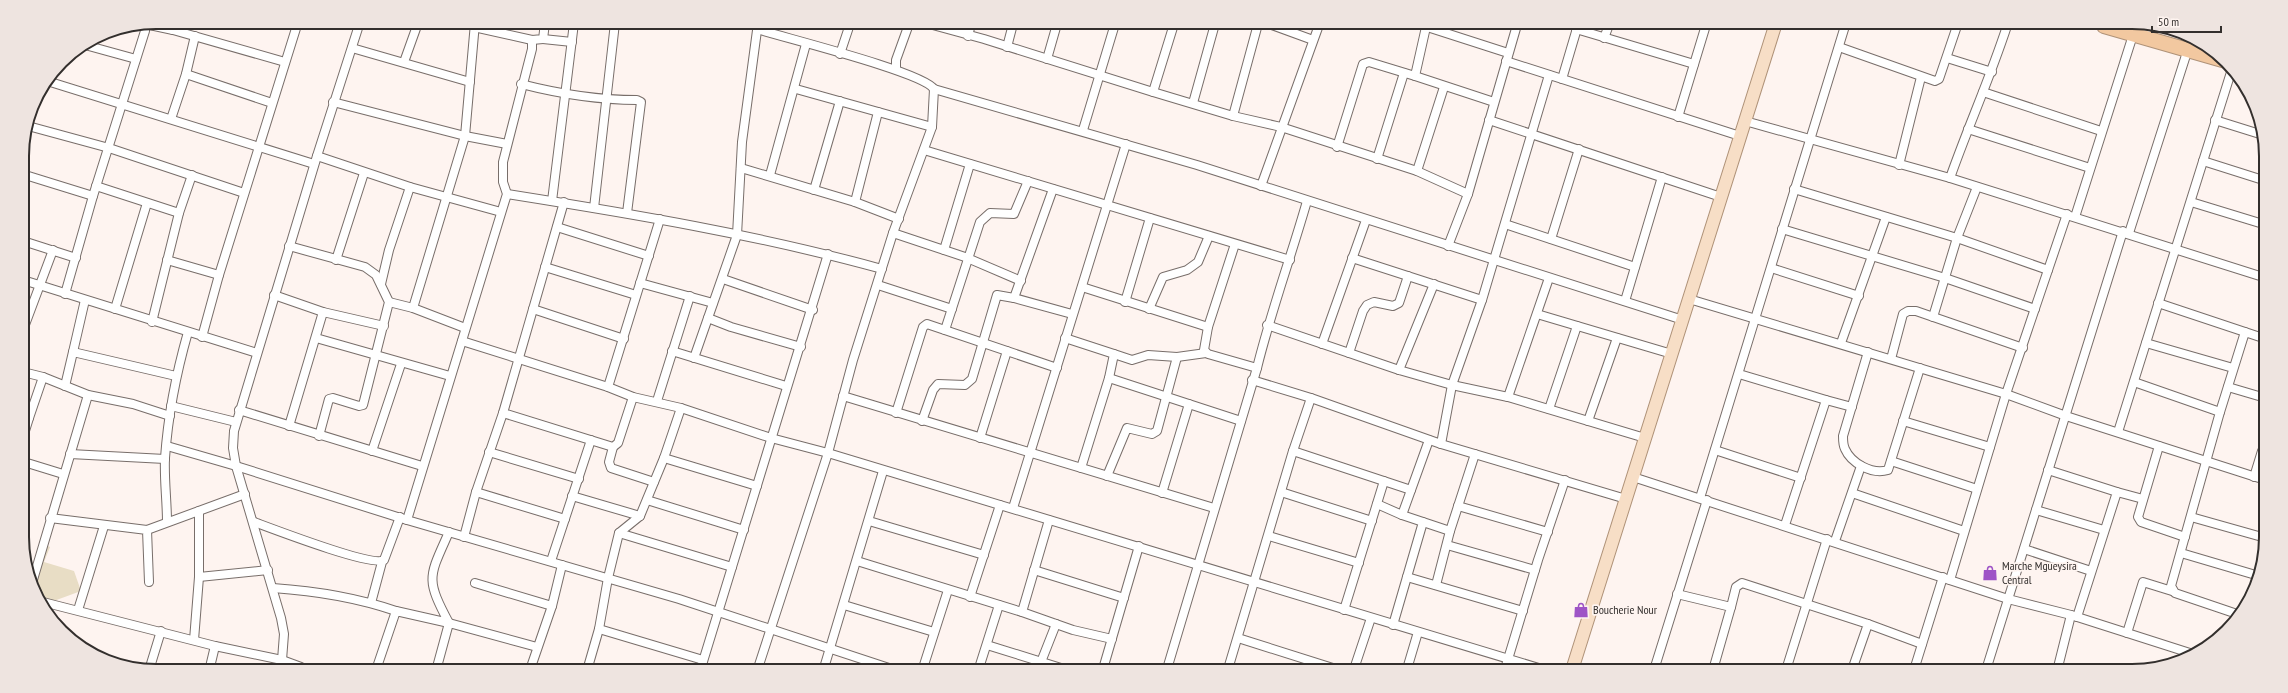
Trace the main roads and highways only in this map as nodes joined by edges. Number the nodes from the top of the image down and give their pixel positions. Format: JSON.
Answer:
{"nodes":[{"id":1,"x":1774,"y":29,"type":"edge"},
{"id":2,"x":2120,"y":29,"type":"edge"},
{"id":3,"x":2141,"y":33,"type":"edge"},
{"id":4,"x":2209,"y":55,"type":"edge"},
{"id":5,"x":1574,"y":664,"type":"edge"}],
"edges":[{"from":1,"to":5,"type":"main road"},
{"from":2,"to":3,"type":"highway"},
{"from":3,"to":4,"type":"highway"}]}
